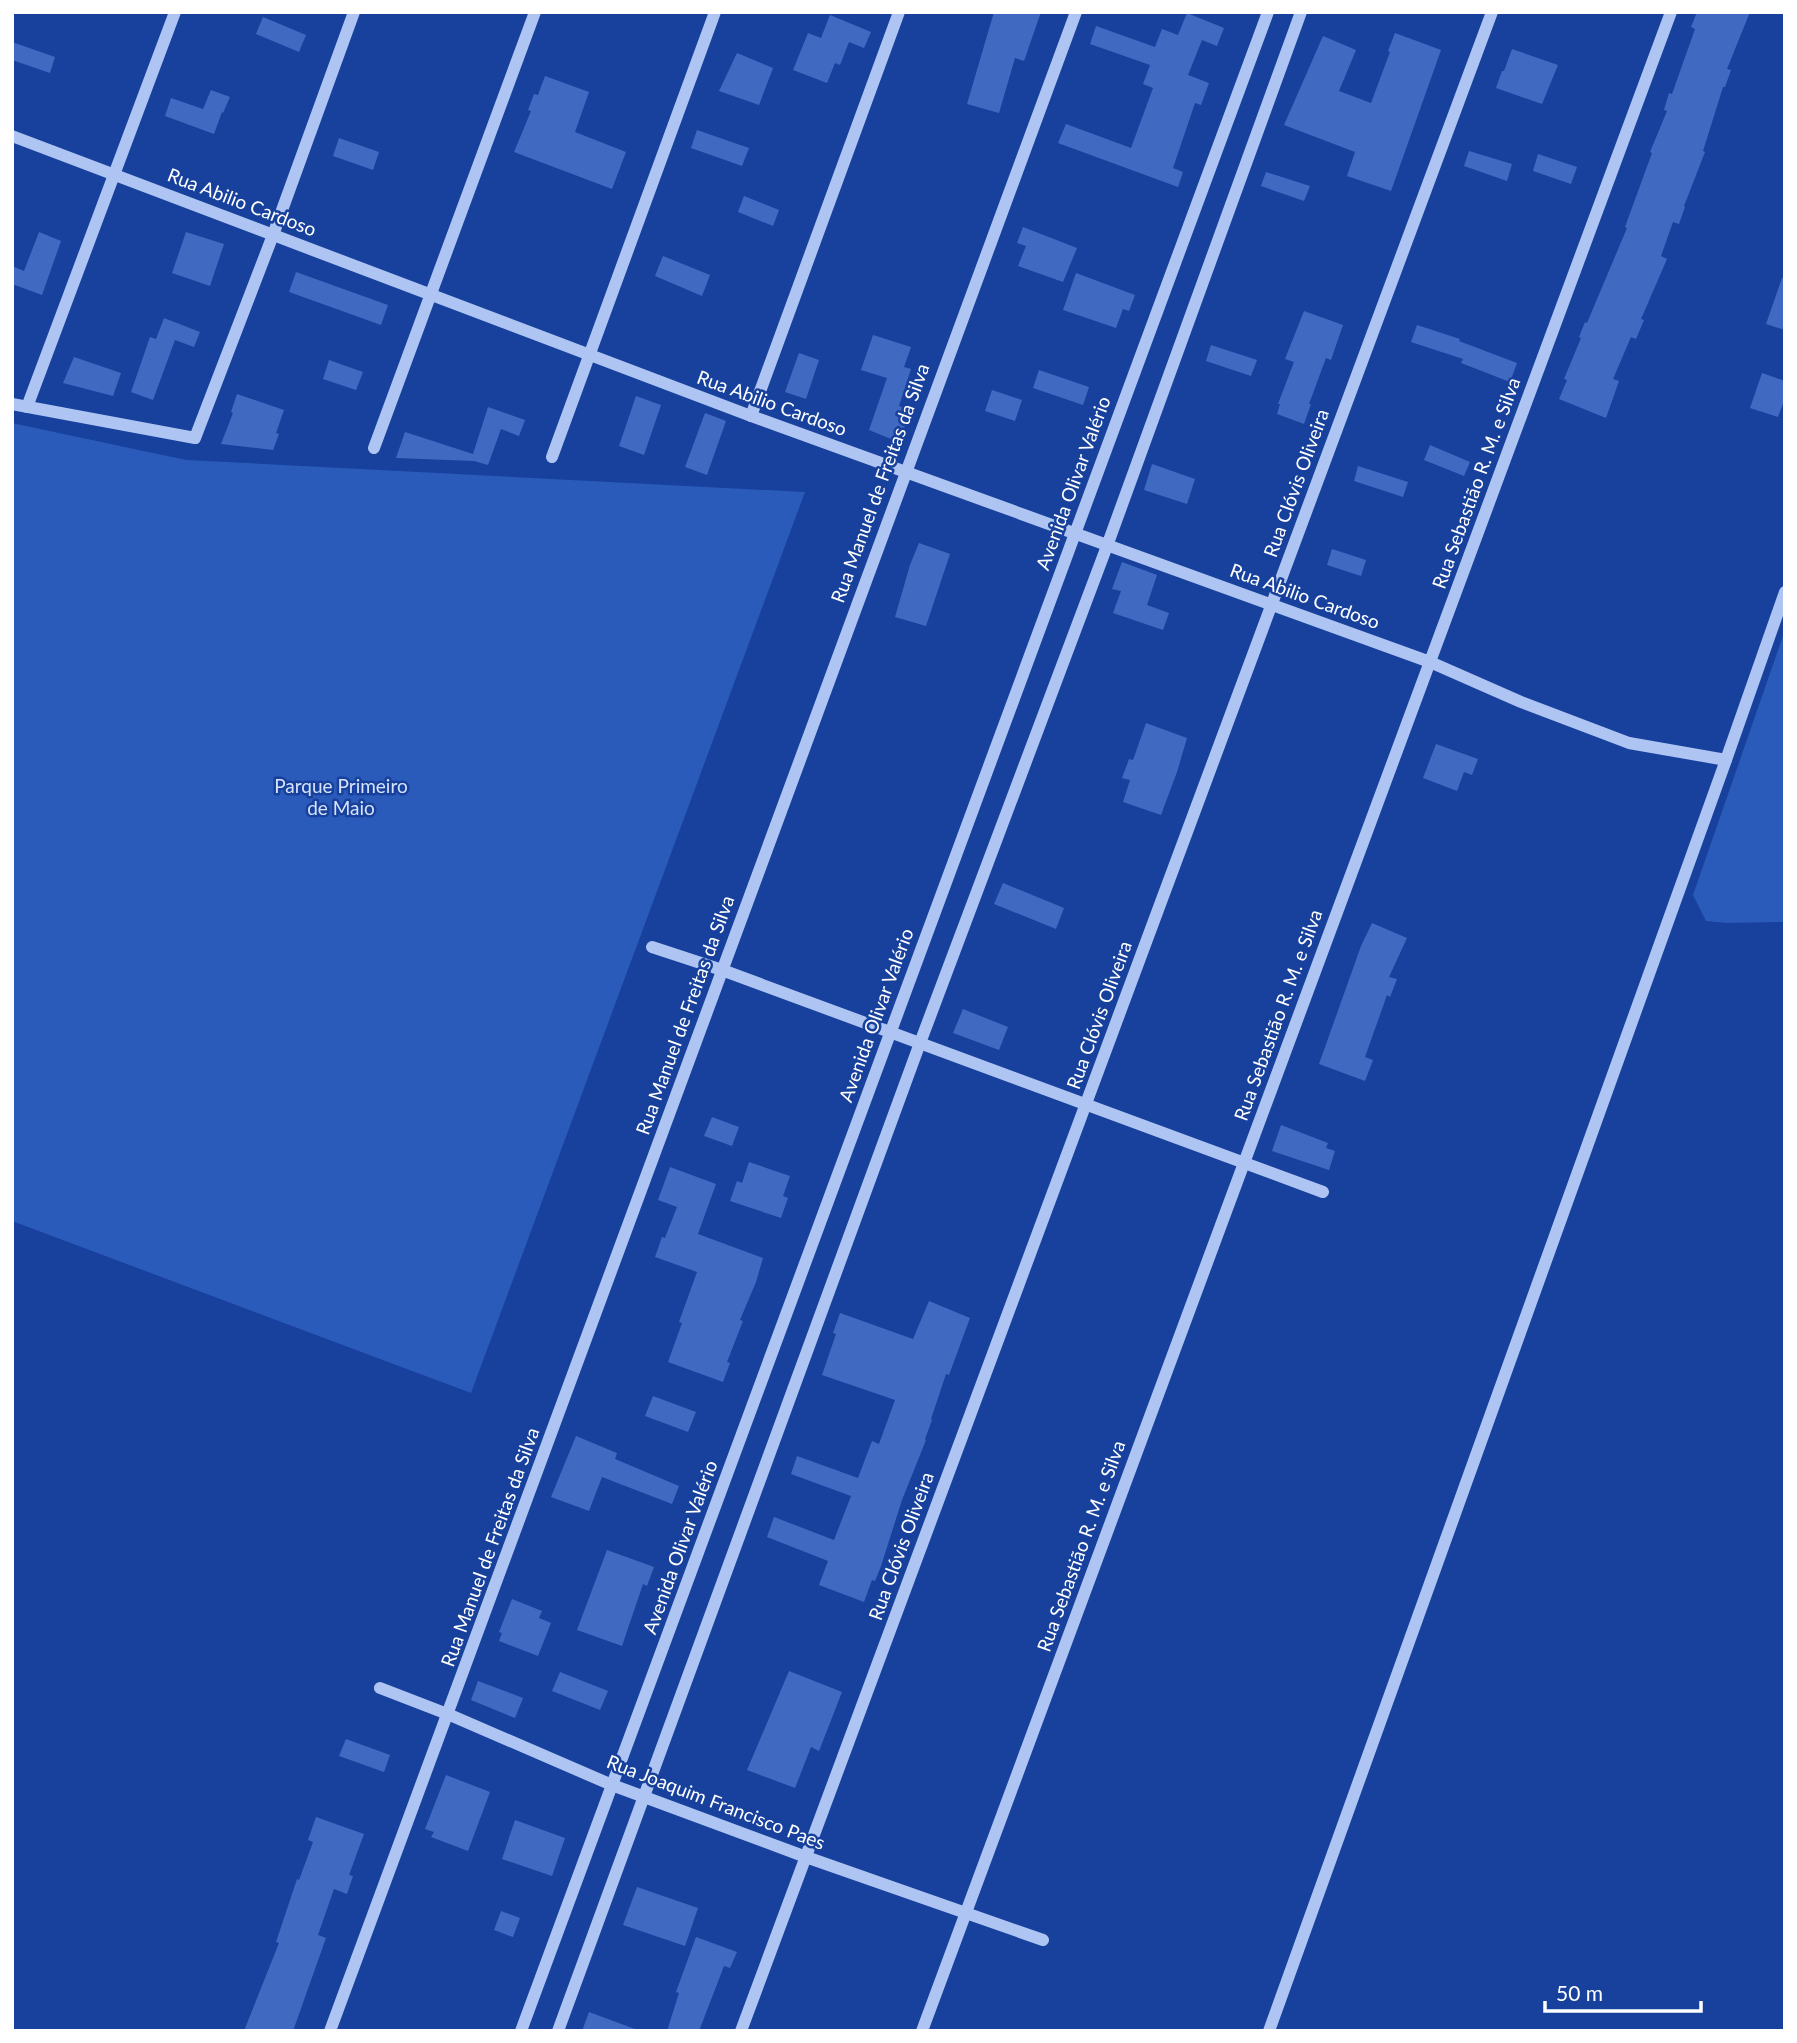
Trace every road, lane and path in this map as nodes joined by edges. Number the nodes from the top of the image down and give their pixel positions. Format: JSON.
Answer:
{"nodes":[{"id":1,"x":175,"y":12,"type":"edge"},
{"id":2,"x":354,"y":12,"type":"edge"},
{"id":3,"x":535,"y":12,"type":"edge"},
{"id":4,"x":715,"y":12,"type":"edge"},
{"id":5,"x":899,"y":12,"type":"edge"},
{"id":6,"x":1076,"y":12,"type":"edge"},
{"id":7,"x":1268,"y":12,"type":"edge"},
{"id":8,"x":1301,"y":12,"type":"edge"},
{"id":9,"x":1492,"y":12,"type":"edge"},
{"id":10,"x":1671,"y":12,"type":"edge"},
{"id":11,"x":12,"y":136,"type":"edge"},
{"id":12,"x":115,"y":175,"type":"junction"},
{"id":13,"x":273,"y":235,"type":"junction"},
{"id":14,"x":431,"y":295,"type":"junction"},
{"id":15,"x":590,"y":355,"type":"junction"},
{"id":16,"x":12,"y":404,"type":"edge"},
{"id":17,"x":27,"y":407,"type":"junction"},
{"id":18,"x":751,"y":416,"type":"junction"},
{"id":19,"x":374,"y":448,"type":"dead end"},
{"id":20,"x":552,"y":457,"type":"dead end"},
{"id":21,"x":904,"y":472,"type":"junction"},
{"id":22,"x":1075,"y":532,"type":"junction"},
{"id":23,"x":1107,"y":546,"type":"junction"},
{"id":24,"x":1785,"y":592,"type":"edge"},
{"id":25,"x":1272,"y":604,"type":"junction"},
{"id":26,"x":1430,"y":662,"type":"junction"},
{"id":27,"x":1726,"y":760,"type":"junction"},
{"id":28,"x":652,"y":947,"type":"dead end"},
{"id":29,"x":722,"y":970,"type":"junction"},
{"id":30,"x":890,"y":1033,"type":"junction"},
{"id":31,"x":920,"y":1043,"type":"junction"},
{"id":32,"x":1086,"y":1105,"type":"junction"},
{"id":33,"x":1244,"y":1163,"type":"junction"},
{"id":34,"x":1322,"y":1192,"type":"dead end"},
{"id":35,"x":380,"y":1688,"type":"dead end"},
{"id":36,"x":450,"y":1714,"type":"junction"},
{"id":37,"x":612,"y":1785,"type":"junction"},
{"id":38,"x":645,"y":1797,"type":"junction"},
{"id":39,"x":806,"y":1857,"type":"junction"},
{"id":40,"x":966,"y":1913,"type":"junction"},
{"id":41,"x":1043,"y":1940,"type":"dead end"},
{"id":42,"x":330,"y":2031,"type":"edge"},
{"id":43,"x":521,"y":2031,"type":"edge"},
{"id":44,"x":558,"y":2031,"type":"edge"},
{"id":45,"x":741,"y":2031,"type":"edge"},
{"id":46,"x":922,"y":2031,"type":"edge"},
{"id":47,"x":1269,"y":2031,"type":"edge"}],
"edges":[{"from":1,"to":12,"type":"street"},
{"from":2,"to":13,"type":"street"},
{"from":3,"to":14,"type":"street"},
{"from":4,"to":15,"type":"street"},
{"from":5,"to":18,"type":"street"},
{"from":6,"to":21,"type":"street","name":"Rua Manuel de Freitas da Silva"},
{"from":7,"to":22,"type":"street","name":"Avenida Olivar Valério"},
{"from":8,"to":23,"type":"street"},
{"from":9,"to":25,"type":"street","name":"Rua Clóvis Oliveira"},
{"from":10,"to":26,"type":"street","name":"Rua Sebastião R. M. e Silva"},
{"from":11,"to":12,"type":"street","name":"Rua Abilio Cardoso"},
{"from":12,"to":13,"type":"street","name":"Rua Abilio Cardoso"},
{"from":12,"to":17,"type":"street"},
{"from":13,"to":14,"type":"street","name":"Rua Abilio Cardoso"},
{"from":13,"to":17,"type":"street"},
{"from":14,"to":15,"type":"street","name":"Rua Abilio Cardoso"},
{"from":14,"to":19,"type":"street"},
{"from":15,"to":18,"type":"street","name":"Rua Abilio Cardoso"},
{"from":15,"to":20,"type":"street"},
{"from":16,"to":17,"type":"street"},
{"from":18,"to":21,"type":"street","name":"Rua Abilio Cardoso"},
{"from":21,"to":22,"type":"street","name":"Rua Abilio Cardoso"},
{"from":21,"to":29,"type":"street","name":"Rua Manuel de Freitas da Silva"},
{"from":22,"to":23,"type":"street","name":"Rua Abilio Cardoso"},
{"from":22,"to":30,"type":"street","name":"Avenida Olivar Valério"},
{"from":23,"to":25,"type":"street","name":"Rua Abilio Cardoso"},
{"from":23,"to":31,"type":"street"},
{"from":24,"to":27,"type":"street"},
{"from":25,"to":26,"type":"street","name":"Rua Abilio Cardoso"},
{"from":25,"to":32,"type":"street","name":"Rua Clóvis Oliveira"},
{"from":26,"to":27,"type":"street","name":"Rua Abilio Cardoso"},
{"from":26,"to":33,"type":"street","name":"Rua Sebastião R. M. e Silva"},
{"from":27,"to":47,"type":"street"},
{"from":28,"to":29,"type":"street"},
{"from":29,"to":30,"type":"street"},
{"from":29,"to":36,"type":"street","name":"Rua Manuel de Freitas da Silva"},
{"from":30,"to":31,"type":"street"},
{"from":30,"to":37,"type":"street","name":"Avenida Olivar Valério"},
{"from":31,"to":32,"type":"street"},
{"from":31,"to":38,"type":"street"},
{"from":32,"to":33,"type":"street"},
{"from":32,"to":39,"type":"street","name":"Rua Clóvis Oliveira"},
{"from":33,"to":34,"type":"street"},
{"from":33,"to":40,"type":"street","name":"Rua Sebastião R. M. e Silva"},
{"from":35,"to":36,"type":"street","name":"Rua Joaquim Francisco Paes"},
{"from":36,"to":37,"type":"street","name":"Rua Joaquim Francisco Paes"},
{"from":36,"to":42,"type":"street","name":"Rua Manuel de Freitas da Silva"},
{"from":37,"to":38,"type":"street","name":"Rua Joaquim Francisco Paes"},
{"from":37,"to":43,"type":"street","name":"Avenida Olivar Valério"},
{"from":38,"to":39,"type":"street","name":"Rua Joaquim Francisco Paes"},
{"from":38,"to":44,"type":"street"},
{"from":39,"to":40,"type":"street","name":"Rua Joaquim Francisco Paes"},
{"from":39,"to":45,"type":"street","name":"Rua Clóvis Oliveira"},
{"from":40,"to":41,"type":"street","name":"Rua Joaquim Francisco Paes"},
{"from":40,"to":46,"type":"street","name":"Rua Sebastião R. M. e Silva"}]}
